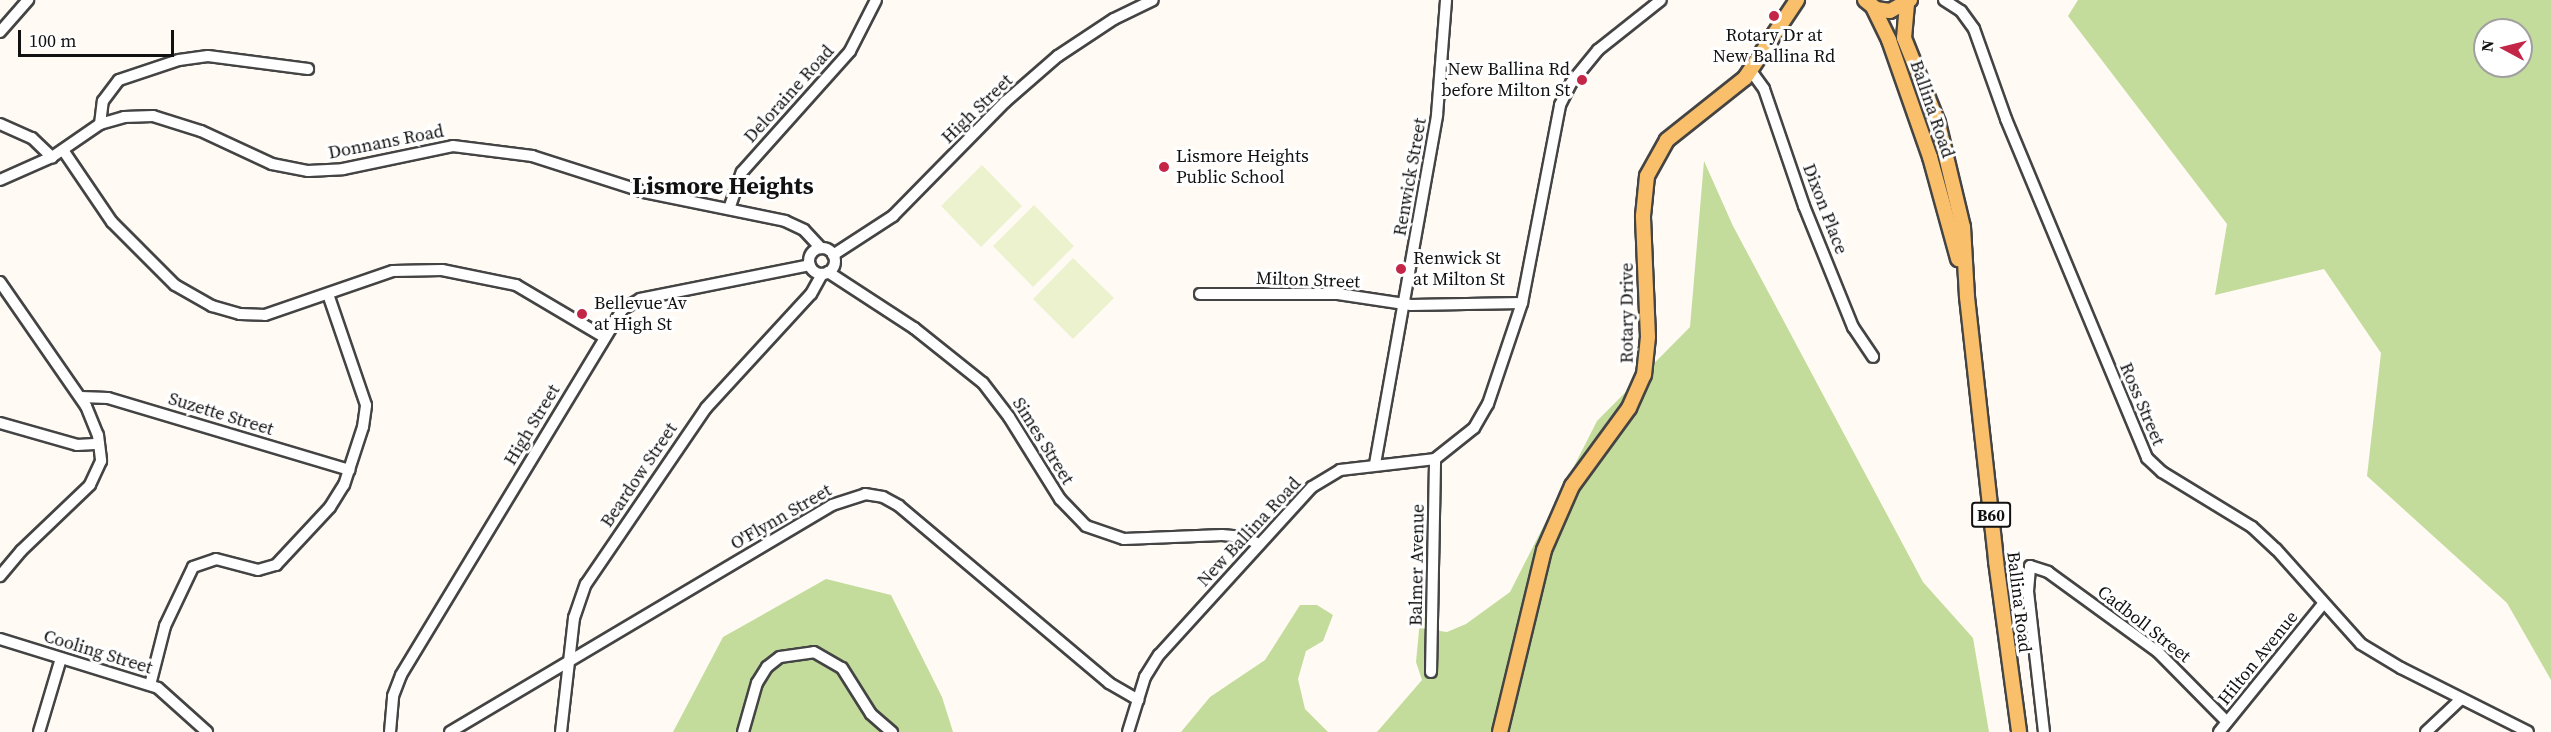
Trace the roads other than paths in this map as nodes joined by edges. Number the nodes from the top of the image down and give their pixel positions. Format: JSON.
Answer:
{"nodes":[{"id":1,"x":28,"y":0,"type":"edge"},
{"id":2,"x":876,"y":0,"type":"edge"},
{"id":3,"x":1153,"y":0,"type":"edge"},
{"id":4,"x":1446,"y":0,"type":"edge"},
{"id":5,"x":1661,"y":0,"type":"edge"},
{"id":6,"x":1797,"y":0,"type":"edge"},
{"id":7,"x":1807,"y":0,"type":"edge"},
{"id":8,"x":1944,"y":0,"type":"edge"},
{"id":9,"x":1909,"y":2,"type":"edge"},
{"id":10,"x":1954,"y":3,"type":"edge"},
{"id":11,"x":1869,"y":4,"type":"edge"},
{"id":12,"x":1783,"y":25,"type":"junction"},
{"id":13,"x":2,"y":27,"type":"edge"},
{"id":14,"x":308,"y":69,"type":"dead end"},
{"id":15,"x":1751,"y":71,"type":"junction"},
{"id":16,"x":100,"y":123,"type":"junction"},
{"id":17,"x":0,"y":124,"type":"edge"},
{"id":18,"x":63,"y":150,"type":"junction"},
{"id":19,"x":52,"y":157,"type":"junction"},
{"id":20,"x":0,"y":180,"type":"edge"},
{"id":21,"x":729,"y":209,"type":"junction"},
{"id":22,"x":821,"y":248,"type":"junction"},
{"id":23,"x":833,"y":255,"type":"junction"},
{"id":24,"x":810,"y":265,"type":"junction"},
{"id":25,"x":825,"y":273,"type":"junction"},
{"id":26,"x":0,"y":282,"type":"edge"},
{"id":27,"x":328,"y":294,"type":"junction"},
{"id":28,"x":1200,"y":294,"type":"dead end"},
{"id":29,"x":1967,"y":297,"type":"junction"},
{"id":30,"x":1522,"y":303,"type":"junction"},
{"id":31,"x":1405,"y":304,"type":"junction"},
{"id":32,"x":604,"y":337,"type":"junction"},
{"id":33,"x":1873,"y":357,"type":"dead end"},
{"id":34,"x":81,"y":398,"type":"junction"},
{"id":35,"x":0,"y":423,"type":"edge"},
{"id":36,"x":99,"y":444,"type":"junction"},
{"id":37,"x":1435,"y":459,"type":"junction"},
{"id":38,"x":1375,"y":464,"type":"junction"},
{"id":39,"x":350,"y":470,"type":"junction"},
{"id":40,"x":1259,"y":544,"type":"junction"},
{"id":41,"x":0,"y":576,"type":"edge"},
{"id":42,"x":2324,"y":604,"type":"junction"},
{"id":43,"x":0,"y":639,"type":"edge"},
{"id":44,"x":61,"y":658,"type":"junction"},
{"id":45,"x":569,"y":661,"type":"junction"},
{"id":46,"x":1431,"y":672,"type":"dead end"},
{"id":47,"x":150,"y":685,"type":"junction"},
{"id":48,"x":2461,"y":699,"type":"junction"},
{"id":49,"x":1138,"y":700,"type":"junction"},
{"id":50,"x":2227,"y":722,"type":"junction"},
{"id":51,"x":39,"y":732,"type":"edge"},
{"id":52,"x":207,"y":732,"type":"edge"},
{"id":53,"x":390,"y":732,"type":"edge"},
{"id":54,"x":450,"y":732,"type":"edge"},
{"id":55,"x":561,"y":732,"type":"edge"},
{"id":56,"x":743,"y":732,"type":"edge"},
{"id":57,"x":892,"y":732,"type":"edge"},
{"id":58,"x":1128,"y":732,"type":"edge"},
{"id":59,"x":1500,"y":732,"type":"edge"},
{"id":60,"x":2019,"y":732,"type":"edge"},
{"id":61,"x":2044,"y":732,"type":"edge"},
{"id":62,"x":2219,"y":732,"type":"edge"},
{"id":63,"x":2426,"y":732,"type":"edge"},
{"id":64,"x":2528,"y":732,"type":"edge"}],
"edges":[{"from":1,"to":13,"type":"street"},
{"from":2,"to":21,"type":"street","name":"Deloraine Road"},
{"from":3,"to":23,"type":"street","name":"High Street"},
{"from":4,"to":31,"type":"street","name":"Renwick Street"},
{"from":5,"to":30,"type":"street","name":"New Ballina Road"},
{"from":6,"to":12,"type":"main road","name":"Rotary Drive"},
{"from":7,"to":12,"type":"main road","name":"Rotary Drive"},
{"from":8,"to":10,"type":"street","name":"Ross Street"},
{"from":9,"to":11,"type":"main road","number":"B60"},
{"from":9,"to":29,"type":"main road","name":"Ballina Road","number":"B60"},
{"from":10,"to":42,"type":"street","name":"Ross Street"},
{"from":11,"to":29,"type":"main road","name":"Ballina Road","number":"B60"},
{"from":12,"to":15,"type":"main road","name":"Rotary Drive"},
{"from":14,"to":16,"type":"street"},
{"from":15,"to":33,"type":"street","name":"Dixon Place"},
{"from":15,"to":59,"type":"main road","name":"Rotary Drive"},
{"from":16,"to":18,"type":"street","name":"Donnans Road"},
{"from":16,"to":21,"type":"street","name":"Donnans Road"},
{"from":17,"to":19,"type":"street"},
{"from":18,"to":19,"type":"street","name":"Donnans Road"},
{"from":18,"to":27,"type":"street"},
{"from":19,"to":20,"type":"street","name":"Donnans Road"},
{"from":21,"to":22,"type":"street","name":"Donnans Road"},
{"from":22,"to":23,"type":"street"},
{"from":22,"to":24,"type":"street"},
{"from":23,"to":25,"type":"street"},
{"from":24,"to":25,"type":"street"},
{"from":24,"to":32,"type":"street","name":"High Street"},
{"from":25,"to":40,"type":"street","name":"Simes Street"},
{"from":25,"to":45,"type":"street","name":"Beardow Street"},
{"from":26,"to":34,"type":"street"},
{"from":27,"to":32,"type":"street"},
{"from":27,"to":39,"type":"street"},
{"from":28,"to":31,"type":"street","name":"Milton Street"},
{"from":29,"to":60,"type":"main road","name":"Ballina Road","number":"B60"},
{"from":30,"to":31,"type":"street","name":"Milton Street"},
{"from":30,"to":37,"type":"street","name":"New Ballina Road"},
{"from":31,"to":38,"type":"street","name":"Renwick Street"},
{"from":32,"to":53,"type":"street","name":"High Street"},
{"from":34,"to":36,"type":"street"},
{"from":34,"to":39,"type":"street","name":"Suzette Street"},
{"from":35,"to":36,"type":"street"},
{"from":36,"to":41,"type":"street"},
{"from":37,"to":38,"type":"street","name":"New Ballina Road"},
{"from":37,"to":46,"type":"street","name":"Balmer Avenue"},
{"from":38,"to":40,"type":"street","name":"New Ballina Road"},
{"from":39,"to":47,"type":"street"},
{"from":40,"to":49,"type":"street","name":"New Ballina Road"},
{"from":42,"to":48,"type":"street","name":"Ross Street"},
{"from":42,"to":50,"type":"street","name":"Hilton Avenue"},
{"from":43,"to":44,"type":"street","name":"Cooling Street"},
{"from":44,"to":47,"type":"street","name":"Cooling Street"},
{"from":44,"to":51,"type":"street"},
{"from":45,"to":49,"type":"street","name":"O'Flynn Street"},
{"from":45,"to":54,"type":"street","name":"O'Flynn Street"},
{"from":45,"to":55,"type":"street","name":"Beardow Street"},
{"from":47,"to":52,"type":"street","name":"Cooling Street"},
{"from":48,"to":63,"type":"street"},
{"from":48,"to":64,"type":"street","name":"Ross Street"},
{"from":49,"to":58,"type":"street","name":"New Ballina Road"},
{"from":50,"to":61,"type":"street","name":"Cadboll Street"},
{"from":50,"to":62,"type":"street","name":"Hilton Avenue"},
{"from":56,"to":57,"type":"street"}]}
